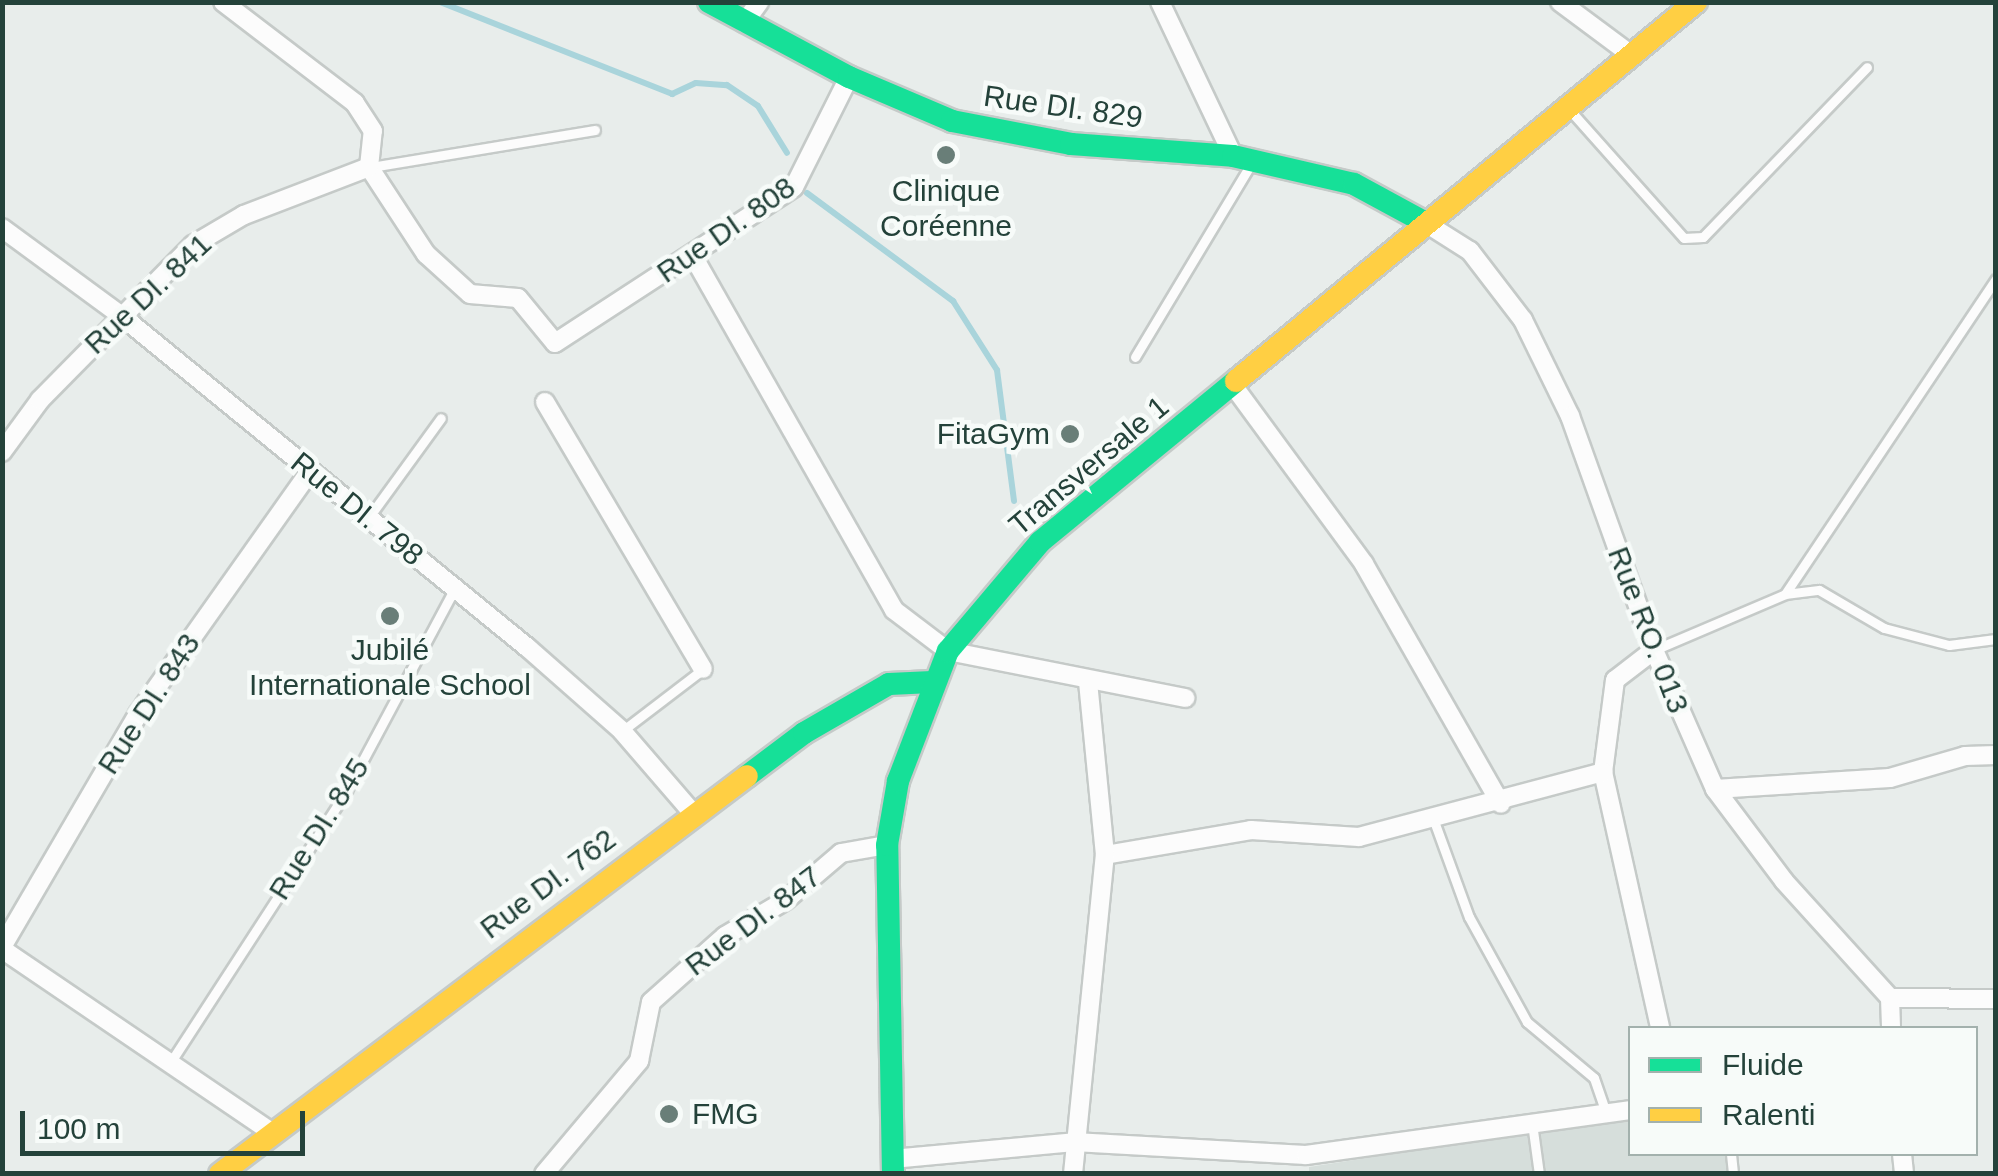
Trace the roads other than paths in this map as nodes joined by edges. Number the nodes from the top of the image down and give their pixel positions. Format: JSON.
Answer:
{"nodes":[{"id":1,"x":223,"y":2,"type":"edge"},
{"id":2,"x":708,"y":2,"type":"edge"},
{"id":3,"x":759,"y":2,"type":"edge"},
{"id":4,"x":1160,"y":2,"type":"edge"},
{"id":5,"x":1560,"y":2,"type":"edge"},
{"id":6,"x":1696,"y":2,"type":"edge"},
{"id":7,"x":744,"y":23,"type":"junction"},
{"id":8,"x":1630,"y":54,"type":"junction"},
{"id":9,"x":1867,"y":67,"type":"dead end"},
{"id":10,"x":849,"y":77,"type":"junction"},
{"id":11,"x":1566,"y":106,"type":"junction"},
{"id":12,"x":595,"y":130,"type":"dead end"},
{"id":13,"x":1243,"y":158,"type":"junction"},
{"id":14,"x":372,"y":160,"type":"junction"},
{"id":15,"x":1424,"y":222,"type":"junction"},
{"id":16,"x":6,"y":237,"type":"edge"},
{"id":17,"x":694,"y":256,"type":"junction"},
{"id":18,"x":1996,"y":279,"type":"edge"},
{"id":19,"x":120,"y":314,"type":"junction"},
{"id":20,"x":1136,"y":357,"type":"dead end"},
{"id":21,"x":1232,"y":384,"type":"junction"},
{"id":22,"x":545,"y":402,"type":"dead end"},
{"id":23,"x":441,"y":418,"type":"dead end"},
{"id":24,"x":2,"y":452,"type":"edge"},
{"id":25,"x":310,"y":471,"type":"junction"},
{"id":26,"x":368,"y":518,"type":"junction"},
{"id":27,"x":454,"y":588,"type":"junction"},
{"id":28,"x":1786,"y":594,"type":"junction"},
{"id":29,"x":1996,"y":640,"type":"edge"},
{"id":30,"x":1654,"y":650,"type":"junction"},
{"id":31,"x":948,"y":651,"type":"junction"},
{"id":32,"x":703,"y":668,"type":"joint"},
{"id":33,"x":932,"y":682,"type":"junction"},
{"id":34,"x":1088,"y":683,"type":"junction"},
{"id":35,"x":1186,"y":698,"type":"dead end"},
{"id":36,"x":622,"y":731,"type":"junction"},
{"id":37,"x":1996,"y":754,"type":"edge"},
{"id":38,"x":1604,"y":772,"type":"junction"},
{"id":39,"x":1715,"y":789,"type":"junction"},
{"id":40,"x":1501,"y":804,"type":"junction"},
{"id":41,"x":692,"y":812,"type":"junction"},
{"id":42,"x":1434,"y":821,"type":"junction"},
{"id":43,"x":887,"y":845,"type":"junction"},
{"id":44,"x":1105,"y":855,"type":"junction"},
{"id":45,"x":2,"y":948,"type":"edge"},
{"id":46,"x":1890,"y":998,"type":"junction"},
{"id":47,"x":1996,"y":999,"type":"edge"},
{"id":48,"x":1660,"y":1026,"type":"edge"},
{"id":49,"x":1891,"y":1026,"type":"edge"},
{"id":50,"x":170,"y":1063,"type":"junction"},
{"id":51,"x":1628,"y":1110,"type":"edge"},
{"id":52,"x":1606,"y":1113,"type":"junction"},
{"id":53,"x":1532,"y":1123,"type":"junction"},
{"id":54,"x":272,"y":1132,"type":"junction"},
{"id":55,"x":1074,"y":1142,"type":"junction"},
{"id":56,"x":1305,"y":1164,"type":"edge"},
{"id":57,"x":893,"y":1166,"type":"edge"},
{"id":58,"x":220,"y":1174,"type":"edge"},
{"id":59,"x":544,"y":1174,"type":"edge"},
{"id":60,"x":1073,"y":1174,"type":"edge"},
{"id":61,"x":1539,"y":1174,"type":"edge"}],
"edges":[{"from":1,"to":14,"type":"street"},
{"from":2,"to":7,"type":"street","name":"Rue DI. 829"},
{"from":3,"to":7,"type":"street"},
{"from":4,"to":13,"type":"street"},
{"from":5,"to":8,"type":"street"},
{"from":6,"to":8,"type":"street","name":"Transversale 1"},
{"from":7,"to":10,"type":"street","name":"Rue DI. 829"},
{"from":8,"to":11,"type":"street","name":"Transversale 1"},
{"from":9,"to":11,"type":"lane"},
{"from":10,"to":13,"type":"street","name":"Rue DI. 829"},
{"from":10,"to":17,"type":"street","name":"Rue DI. 808"},
{"from":11,"to":15,"type":"street","name":"Transversale 1"},
{"from":12,"to":14,"type":"lane"},
{"from":13,"to":15,"type":"street","name":"Rue DI. 829"},
{"from":13,"to":20,"type":"lane"},
{"from":14,"to":17,"type":"street","name":"Rue DI. 808"},
{"from":14,"to":19,"type":"street","name":"Rue DI. 841"},
{"from":15,"to":21,"type":"street","name":"Transversale 1"},
{"from":15,"to":30,"type":"street","name":"Rue RO. 013"},
{"from":16,"to":19,"type":"street","name":"Rue DI. 798"},
{"from":17,"to":31,"type":"street"},
{"from":18,"to":28,"type":"lane"},
{"from":19,"to":24,"type":"street","name":"Rue DI. 841"},
{"from":19,"to":25,"type":"street","name":"Rue DI. 798"},
{"from":21,"to":31,"type":"street","name":"Transversale 1"},
{"from":21,"to":40,"type":"street"},
{"from":22,"to":32,"type":"street"},
{"from":23,"to":26,"type":"lane"},
{"from":25,"to":26,"type":"street","name":"Rue DI. 798"},
{"from":25,"to":45,"type":"street","name":"Rue DI. 843"},
{"from":26,"to":27,"type":"street","name":"Rue DI. 798"},
{"from":27,"to":36,"type":"street","name":"Rue DI. 798"},
{"from":27,"to":50,"type":"lane","name":"Rue DI. 845"},
{"from":28,"to":29,"type":"lane"},
{"from":28,"to":30,"type":"lane"},
{"from":30,"to":38,"type":"street"},
{"from":30,"to":39,"type":"street","name":"Rue RO. 013"},
{"from":31,"to":33,"type":"street","name":"Transversale 1"},
{"from":31,"to":34,"type":"street"},
{"from":32,"to":36,"type":"lane"},
{"from":33,"to":41,"type":"street","name":"Rue DI. 762"},
{"from":33,"to":43,"type":"street","name":"Transversale 1"},
{"from":34,"to":35,"type":"street"},
{"from":34,"to":44,"type":"street"},
{"from":36,"to":41,"type":"street","name":"Rue DI. 798"},
{"from":37,"to":39,"type":"street"},
{"from":38,"to":40,"type":"street"},
{"from":38,"to":48,"type":"street"},
{"from":39,"to":46,"type":"street","name":"Rue RO. 013"},
{"from":40,"to":42,"type":"street"},
{"from":41,"to":54,"type":"street","name":"Rue DI. 762"},
{"from":42,"to":44,"type":"street"},
{"from":42,"to":52,"type":"lane"},
{"from":43,"to":57,"type":"street","name":"Transversale 1"},
{"from":43,"to":59,"type":"street","name":"Rue DI. 847"},
{"from":44,"to":55,"type":"street"},
{"from":45,"to":50,"type":"street"},
{"from":46,"to":47,"type":"street"},
{"from":46,"to":49,"type":"street"},
{"from":50,"to":54,"type":"street"},
{"from":51,"to":52,"type":"street"},
{"from":52,"to":53,"type":"street"},
{"from":53,"to":56,"type":"street"},
{"from":53,"to":61,"type":"lane"},
{"from":54,"to":58,"type":"street","name":"Rue DI. 762"},
{"from":55,"to":56,"type":"street"},
{"from":55,"to":57,"type":"street"},
{"from":55,"to":60,"type":"street"}]}
